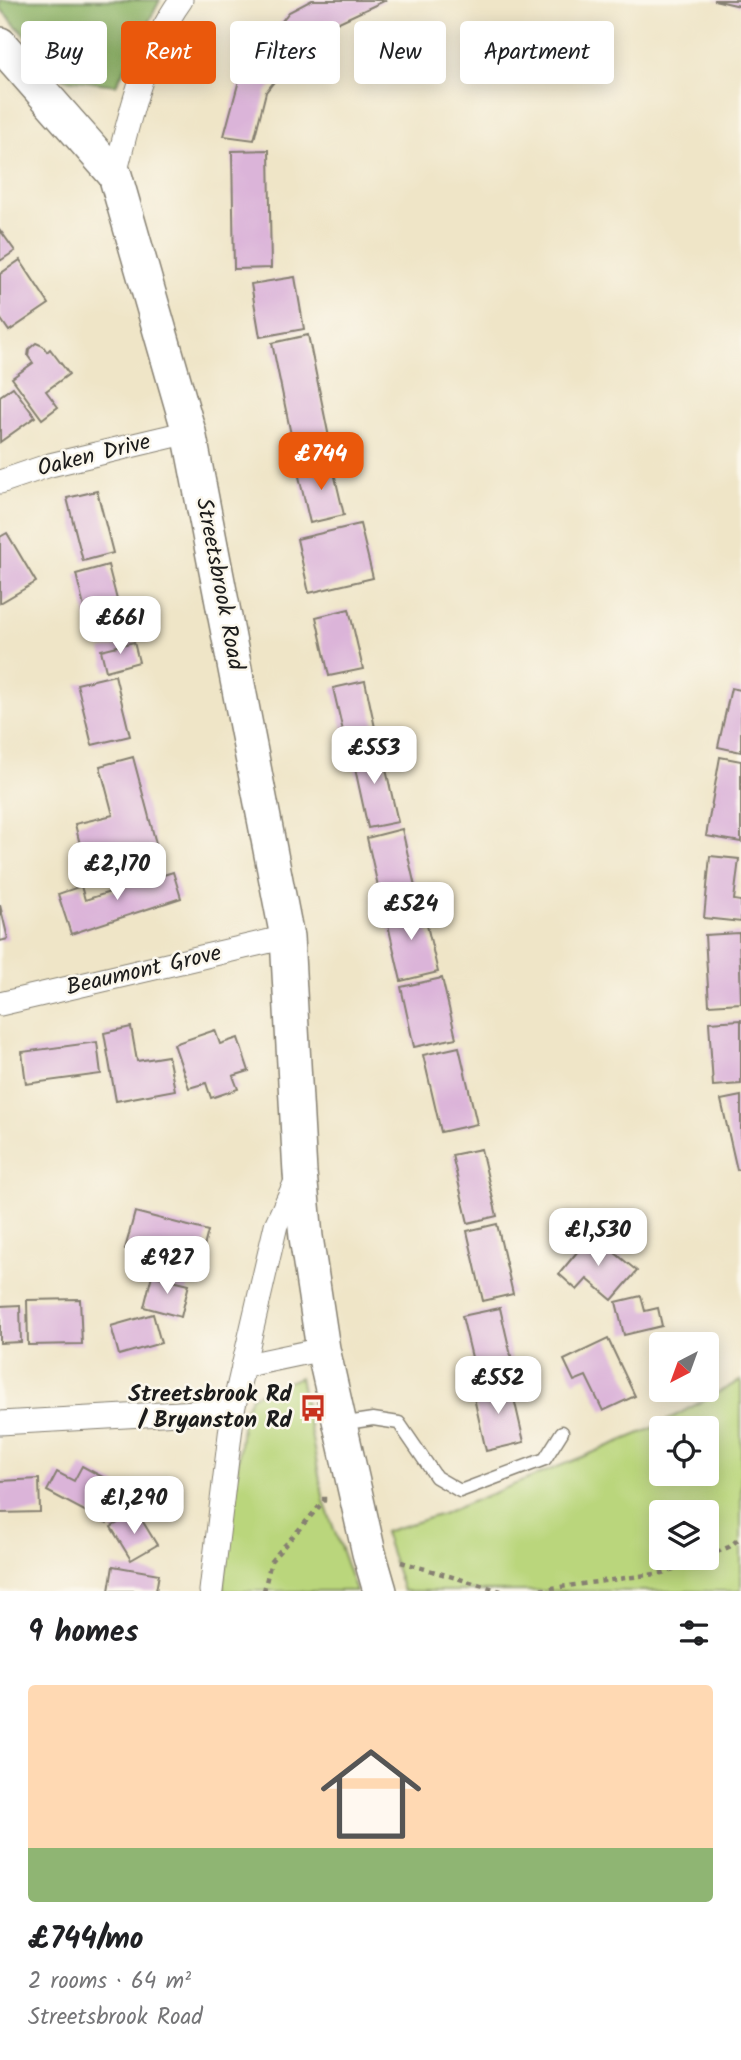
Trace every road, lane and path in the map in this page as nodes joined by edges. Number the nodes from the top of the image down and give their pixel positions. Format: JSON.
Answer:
{"nodes":[{"id":1,"x":181,"y":0,"type":"edge"},
{"id":2,"x":0,"y":44,"type":"edge"},
{"id":3,"x":115,"y":175,"type":"junction"},
{"id":4,"x":189,"y":432,"type":"junction"},
{"id":5,"x":0,"y":482,"type":"edge"},
{"id":6,"x":287,"y":937,"type":"junction"},
{"id":7,"x":0,"y":1004,"type":"edge"},
{"id":8,"x":300,"y":1173,"type":"junction"},
{"id":9,"x":323,"y":1349,"type":"junction"},
{"id":10,"x":243,"y":1366,"type":"junction"},
{"id":11,"x":233,"y":1410,"type":"junction"},
{"id":12,"x":0,"y":1423,"type":"edge"},
{"id":13,"x":339,"y":1424,"type":"junction"},
{"id":14,"x":562,"y":1432,"type":"dead end"},
{"id":15,"x":325,"y":1488,"type":"dead end"},
{"id":16,"x":741,"y":1537,"type":"edge"},
{"id":17,"x":719,"y":1552,"type":"edge"},
{"id":18,"x":369,"y":1553,"type":"junction"},
{"id":19,"x":670,"y":1570,"type":"edge"},
{"id":20,"x":211,"y":1591,"type":"edge"},
{"id":21,"x":264,"y":1591,"type":"edge"},
{"id":22,"x":380,"y":1591,"type":"edge"},
{"id":23,"x":501,"y":1591,"type":"edge"},
{"id":24,"x":531,"y":1591,"type":"edge"}],
"edges":[{"from":1,"to":3,"type":"street"},
{"from":2,"to":3,"type":"main road","name":"Streetsbrook Road"},
{"from":3,"to":4,"type":"main road","name":"Streetsbrook Road"},
{"from":4,"to":5,"type":"street","name":"Oaken Drive"},
{"from":4,"to":6,"type":"main road","name":"Streetsbrook Road"},
{"from":6,"to":7,"type":"street","name":"Beaumont Grove"},
{"from":6,"to":8,"type":"main road","name":"Streetsbrook Road"},
{"from":8,"to":9,"type":"main road","name":"Streetsbrook Road"},
{"from":8,"to":10,"type":"street","name":"Streetsbrook Road"},
{"from":9,"to":10,"type":"street"},
{"from":9,"to":13,"type":"main road","name":"Streetsbrook Road"},
{"from":10,"to":11,"type":"street","name":"Streetsbrook Road"},
{"from":11,"to":12,"type":"street"},
{"from":11,"to":20,"type":"street","name":"Streetsbrook Road"},
{"from":13,"to":14,"type":"lane"},
{"from":13,"to":18,"type":"main road","name":"Streetsbrook Road"},
{"from":15,"to":21,"type":"path"},
{"from":16,"to":17,"type":"path"},
{"from":18,"to":22,"type":"main road","name":"Streetsbrook Road"},
{"from":18,"to":23,"type":"path"},
{"from":19,"to":24,"type":"path"}]}
